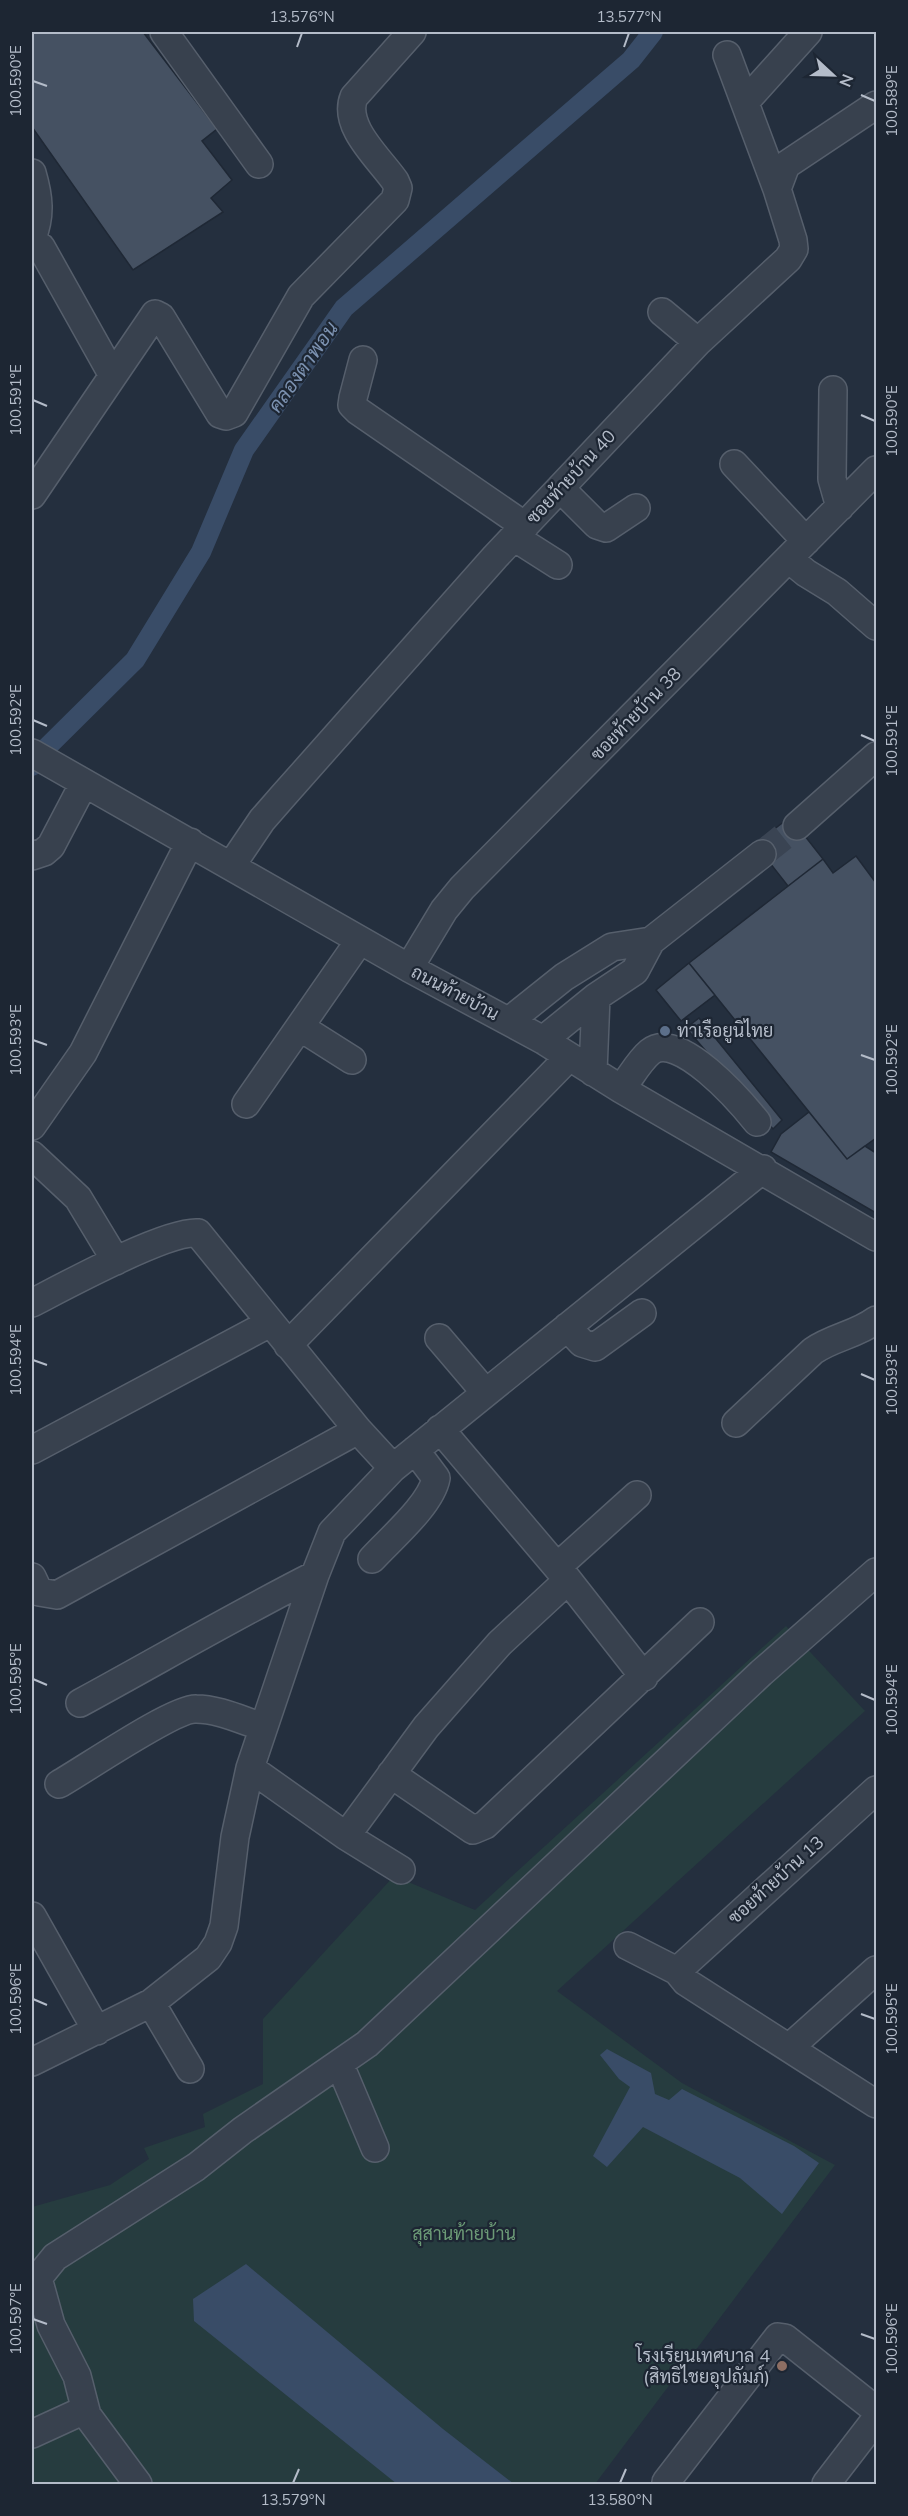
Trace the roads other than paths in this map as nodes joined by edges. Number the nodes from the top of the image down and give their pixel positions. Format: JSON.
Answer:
{"nodes":[{"id":1,"x":164,"y":32,"type":"edge"},
{"id":2,"x":412,"y":32,"type":"edge"},
{"id":3,"x":808,"y":32,"type":"edge"},
{"id":4,"x":728,"y":55,"type":"dead end"},
{"id":5,"x":745,"y":102,"type":"junction"},
{"id":6,"x":876,"y":105,"type":"edge"},
{"id":7,"x":259,"y":164,"type":"dead end"},
{"id":8,"x":32,"y":173,"type":"edge"},
{"id":9,"x":777,"y":189,"type":"junction"},
{"id":10,"x":32,"y":238,"type":"edge"},
{"id":11,"x":32,"y":243,"type":"edge"},
{"id":12,"x":662,"y":312,"type":"dead end"},
{"id":13,"x":698,"y":342,"type":"junction"},
{"id":14,"x":363,"y":360,"type":"dead end"},
{"id":15,"x":112,"y":374,"type":"junction"},
{"id":16,"x":833,"y":390,"type":"dead end"},
{"id":17,"x":734,"y":464,"type":"dead end"},
{"id":18,"x":876,"y":470,"type":"edge"},
{"id":19,"x":560,"y":488,"type":"junction"},
{"id":20,"x":32,"y":495,"type":"edge"},
{"id":21,"x":840,"y":507,"type":"junction"},
{"id":22,"x":636,"y":508,"type":"dead end"},
{"id":23,"x":519,"y":532,"type":"junction"},
{"id":24,"x":797,"y":550,"type":"junction"},
{"id":25,"x":558,"y":565,"type":"dead end"},
{"id":26,"x":876,"y":626,"type":"edge"},
{"id":27,"x":33,"y":754,"type":"edge"},
{"id":28,"x":876,"y":758,"type":"edge"},
{"id":29,"x":74,"y":777,"type":"junction"},
{"id":30,"x":797,"y":826,"type":"tunnel mouth"},
{"id":31,"x":190,"y":842,"type":"junction"},
{"id":32,"x":762,"y":854,"type":"tunnel mouth"},
{"id":33,"x":32,"y":856,"type":"edge"},
{"id":34,"x":231,"y":866,"type":"junction"},
{"id":35,"x":360,"y":940,"type":"junction"},
{"id":36,"x":651,"y":941,"type":"junction"},
{"id":37,"x":409,"y":968,"type":"junction"},
{"id":38,"x":596,"y":997,"type":"junction"},
{"id":39,"x":509,"y":1021,"type":"junction"},
{"id":40,"x":300,"y":1027,"type":"junction"},
{"id":41,"x":543,"y":1040,"type":"junction"},
{"id":42,"x":568,"y":1057,"type":"junction"},
{"id":43,"x":352,"y":1060,"type":"dead end"},
{"id":44,"x":593,"y":1072,"type":"junction"},
{"id":45,"x":621,"y":1089,"type":"junction"},
{"id":46,"x":246,"y":1104,"type":"dead end"},
{"id":47,"x":757,"y":1122,"type":"dead end"},
{"id":48,"x":32,"y":1126,"type":"edge"},
{"id":49,"x":32,"y":1155,"type":"edge"},
{"id":50,"x":763,"y":1169,"type":"junction"},
{"id":51,"x":876,"y":1237,"type":"edge"},
{"id":52,"x":116,"y":1261,"type":"junction"},
{"id":53,"x":32,"y":1303,"type":"edge"},
{"id":54,"x":642,"y":1312,"type":"dead end"},
{"id":55,"x":876,"y":1320,"type":"edge"},
{"id":56,"x":270,"y":1323,"type":"junction"},
{"id":57,"x":567,"y":1327,"type":"junction"},
{"id":58,"x":439,"y":1338,"type":"dead end"},
{"id":59,"x":288,"y":1345,"type":"junction"},
{"id":60,"x":485,"y":1392,"type":"junction"},
{"id":61,"x":736,"y":1423,"type":"dead end"},
{"id":62,"x":440,"y":1429,"type":"junction"},
{"id":63,"x":358,"y":1430,"type":"junction"},
{"id":64,"x":32,"y":1450,"type":"edge"},
{"id":65,"x":416,"y":1450,"type":"junction"},
{"id":66,"x":393,"y":1468,"type":"junction"},
{"id":67,"x":637,"y":1495,"type":"dead end"},
{"id":68,"x":372,"y":1559,"type":"dead end"},
{"id":69,"x":876,"y":1572,"type":"edge"},
{"id":70,"x":563,"y":1573,"type":"junction"},
{"id":71,"x":315,"y":1575,"type":"junction"},
{"id":72,"x":32,"y":1577,"type":"edge"},
{"id":73,"x":700,"y":1622,"type":"dead end"},
{"id":74,"x":644,"y":1677,"type":"junction"},
{"id":75,"x":81,"y":1703,"type":"dead end"},
{"id":76,"x":263,"y":1727,"type":"junction"},
{"id":77,"x":250,"y":1768,"type":"junction"},
{"id":78,"x":391,"y":1774,"type":"junction"},
{"id":79,"x":58,"y":1784,"type":"dead end"},
{"id":80,"x":876,"y":1790,"type":"edge"},
{"id":81,"x":346,"y":1836,"type":"junction"},
{"id":82,"x":401,"y":1870,"type":"dead end"},
{"id":83,"x":32,"y":1916,"type":"edge"},
{"id":84,"x":628,"y":1946,"type":"dead end"},
{"id":85,"x":876,"y":1970,"type":"edge"},
{"id":86,"x":676,"y":1971,"type":"junction"},
{"id":87,"x":151,"y":2003,"type":"junction"},
{"id":88,"x":97,"y":2031,"type":"junction"},
{"id":89,"x":790,"y":2047,"type":"junction"},
{"id":90,"x":32,"y":2062,"type":"edge"},
{"id":91,"x":340,"y":2065,"type":"junction"},
{"id":92,"x":190,"y":2069,"type":"dead end"},
{"id":93,"x":876,"y":2104,"type":"edge"},
{"id":94,"x":375,"y":2148,"type":"dead end"},
{"id":95,"x":35,"y":2267,"type":"edge"},
{"id":96,"x":876,"y":2410,"type":"edge"},
{"id":97,"x":87,"y":2415,"type":"junction"},
{"id":98,"x":876,"y":2419,"type":"edge"},
{"id":99,"x":32,"y":2434,"type":"edge"},
{"id":100,"x":666,"y":2482,"type":"dead end"},
{"id":101,"x":138,"y":2484,"type":"edge"},
{"id":102,"x":826,"y":2484,"type":"edge"}],
"edges":[{"from":1,"to":7,"type":"street"},
{"from":2,"to":15,"type":"street"},
{"from":3,"to":5,"type":"street"},
{"from":4,"to":5,"type":"street"},
{"from":5,"to":9,"type":"street"},
{"from":6,"to":9,"type":"street"},
{"from":8,"to":10,"type":"street"},
{"from":9,"to":13,"type":"street","name":"ซอยท้ายบ้าน 40"},
{"from":11,"to":15,"type":"street"},
{"from":12,"to":13,"type":"street"},
{"from":13,"to":19,"type":"street","name":"ซอยท้ายบ้าน 40"},
{"from":14,"to":23,"type":"street"},
{"from":15,"to":20,"type":"street"},
{"from":16,"to":21,"type":"street"},
{"from":17,"to":24,"type":"street"},
{"from":18,"to":21,"type":"street","name":"ซอยท้ายบ้าน 38"},
{"from":19,"to":22,"type":"street"},
{"from":19,"to":23,"type":"street","name":"ซอยท้ายบ้าน 40"},
{"from":21,"to":24,"type":"street","name":"ซอยท้ายบ้าน 38"},
{"from":23,"to":25,"type":"street"},
{"from":23,"to":34,"type":"street","name":"ซอยท้ายบ้าน 40"},
{"from":24,"to":26,"type":"street"},
{"from":24,"to":37,"type":"street","name":"ซอยท้ายบ้าน 38"},
{"from":27,"to":29,"type":"street","name":"ถนนท้ายบ้าน"},
{"from":28,"to":30,"type":"street"},
{"from":29,"to":31,"type":"street","name":"ถนนท้ายบ้าน"},
{"from":29,"to":33,"type":"street"},
{"from":31,"to":34,"type":"street","name":"ถนนท้ายบ้าน"},
{"from":31,"to":48,"type":"street"},
{"from":32,"to":36,"type":"street"},
{"from":34,"to":35,"type":"street","name":"ถนนท้ายบ้าน"},
{"from":35,"to":37,"type":"street","name":"ถนนท้ายบ้าน"},
{"from":35,"to":40,"type":"street"},
{"from":36,"to":38,"type":"street"},
{"from":36,"to":39,"type":"street"},
{"from":37,"to":39,"type":"street","name":"ถนนท้ายบ้าน"},
{"from":38,"to":41,"type":"street"},
{"from":38,"to":44,"type":"street"},
{"from":39,"to":41,"type":"street","name":"ถนนท้ายบ้าน"},
{"from":40,"to":43,"type":"street"},
{"from":40,"to":46,"type":"street"},
{"from":41,"to":42,"type":"street","name":"ถนนท้ายบ้าน"},
{"from":42,"to":44,"type":"street","name":"ถนนท้ายบ้าน"},
{"from":42,"to":59,"type":"street"},
{"from":44,"to":45,"type":"street","name":"ถนนท้ายบ้าน"},
{"from":45,"to":47,"type":"street"},
{"from":45,"to":50,"type":"street","name":"ถนนท้ายบ้าน"},
{"from":49,"to":52,"type":"street"},
{"from":50,"to":51,"type":"street","name":"ถนนท้ายบ้าน"},
{"from":50,"to":57,"type":"street"},
{"from":52,"to":53,"type":"street"},
{"from":52,"to":56,"type":"street"},
{"from":54,"to":57,"type":"street"},
{"from":55,"to":61,"type":"street"},
{"from":56,"to":59,"type":"street"},
{"from":56,"to":64,"type":"street"},
{"from":57,"to":60,"type":"street"},
{"from":58,"to":60,"type":"street"},
{"from":59,"to":63,"type":"street"},
{"from":60,"to":62,"type":"street"},
{"from":62,"to":65,"type":"street"},
{"from":62,"to":70,"type":"street"},
{"from":63,"to":66,"type":"street"},
{"from":63,"to":72,"type":"street"},
{"from":65,"to":66,"type":"street"},
{"from":65,"to":68,"type":"street"},
{"from":66,"to":71,"type":"street"},
{"from":67,"to":70,"type":"street"},
{"from":69,"to":91,"type":"street"},
{"from":70,"to":74,"type":"street"},
{"from":70,"to":78,"type":"street"},
{"from":71,"to":75,"type":"street"},
{"from":71,"to":76,"type":"street"},
{"from":73,"to":74,"type":"street"},
{"from":74,"to":78,"type":"street"},
{"from":76,"to":77,"type":"street"},
{"from":76,"to":79,"type":"street"},
{"from":77,"to":81,"type":"street"},
{"from":77,"to":87,"type":"street"},
{"from":78,"to":81,"type":"street"},
{"from":80,"to":86,"type":"street","name":"ซอยท้ายบ้าน 13"},
{"from":81,"to":82,"type":"street"},
{"from":83,"to":88,"type":"street"},
{"from":84,"to":86,"type":"street"},
{"from":85,"to":89,"type":"street"},
{"from":86,"to":89,"type":"street"},
{"from":87,"to":88,"type":"street"},
{"from":87,"to":92,"type":"street"},
{"from":88,"to":90,"type":"street"},
{"from":89,"to":93,"type":"street"},
{"from":91,"to":94,"type":"street"},
{"from":91,"to":95,"type":"street"},
{"from":95,"to":97,"type":"street"},
{"from":96,"to":100,"type":"street"},
{"from":97,"to":99,"type":"street"},
{"from":97,"to":101,"type":"street"},
{"from":98,"to":102,"type":"street"}]}
